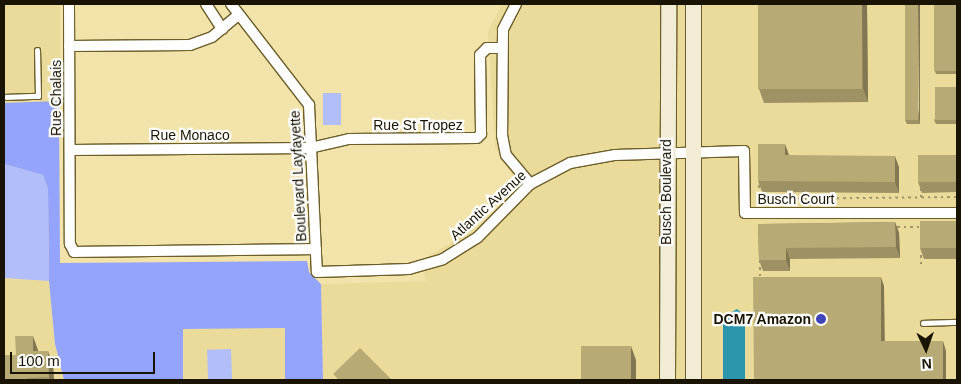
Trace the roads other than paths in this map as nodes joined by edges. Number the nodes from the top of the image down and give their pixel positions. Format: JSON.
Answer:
{"nodes":[{"id":1,"x":69,"y":4,"type":"edge"},
{"id":2,"x":206,"y":4,"type":"edge"},
{"id":3,"x":231,"y":4,"type":"edge"},
{"id":4,"x":516,"y":4,"type":"edge"},
{"id":5,"x":668,"y":4,"type":"edge"},
{"id":6,"x":693,"y":4,"type":"edge"},
{"id":7,"x":238,"y":15,"type":"junction"},
{"id":8,"x":222,"y":29,"type":"junction"},
{"id":9,"x":69,"y":46,"type":"junction"},
{"id":10,"x":502,"y":48,"type":"junction"},
{"id":11,"x":37,"y":50,"type":"dead end"},
{"id":12,"x":4,"y":96,"type":"edge"},
{"id":13,"x":310,"y":148,"type":"junction"},
{"id":14,"x":70,"y":150,"type":"junction"},
{"id":15,"x":694,"y":155,"type":"junction"},
{"id":16,"x":666,"y":156,"type":"junction"},
{"id":17,"x":530,"y":184,"type":"junction"},
{"id":18,"x":957,"y":213,"type":"edge"},
{"id":19,"x":316,"y":248,"type":"junction"},
{"id":20,"x":328,"y":272,"type":"joint"},
{"id":21,"x":957,"y":322,"type":"edge"},
{"id":22,"x":923,"y":323,"type":"dead end"},
{"id":23,"x":667,"y":380,"type":"edge"},
{"id":24,"x":692,"y":380,"type":"edge"}],
"edges":[{"from":1,"to":9,"type":"street","name":"Rue Chalais"},
{"from":2,"to":8,"type":"street"},
{"from":3,"to":7,"type":"street","name":"Boulevard Layfayette"},
{"from":4,"to":10,"type":"street"},
{"from":5,"to":16,"type":"main road","name":"Busch Boulevard"},
{"from":6,"to":15,"type":"main road","name":"Busch Boulevard"},
{"from":7,"to":8,"type":"street"},
{"from":7,"to":13,"type":"street","name":"Boulevard Layfayette"},
{"from":8,"to":9,"type":"street"},
{"from":9,"to":14,"type":"street","name":"Rue Chalais"},
{"from":10,"to":13,"type":"street","name":"Rue St Tropez"},
{"from":10,"to":17,"type":"street"},
{"from":11,"to":12,"type":"lane"},
{"from":13,"to":14,"type":"street","name":"Rue Monaco"},
{"from":13,"to":19,"type":"street","name":"Boulevard Layfayette"},
{"from":14,"to":19,"type":"street"},
{"from":15,"to":16,"type":"street","name":"Busch Court"},
{"from":15,"to":18,"type":"street","name":"Busch Court"},
{"from":15,"to":24,"type":"main road","name":"Busch Boulevard"},
{"from":16,"to":17,"type":"street","name":"Atlantic Avenue"},
{"from":16,"to":23,"type":"main road","name":"Busch Boulevard"},
{"from":17,"to":20,"type":"street","name":"Atlantic Avenue"},
{"from":19,"to":20,"type":"street","name":"Boulevard Layfayette"},
{"from":21,"to":22,"type":"lane"}]}
